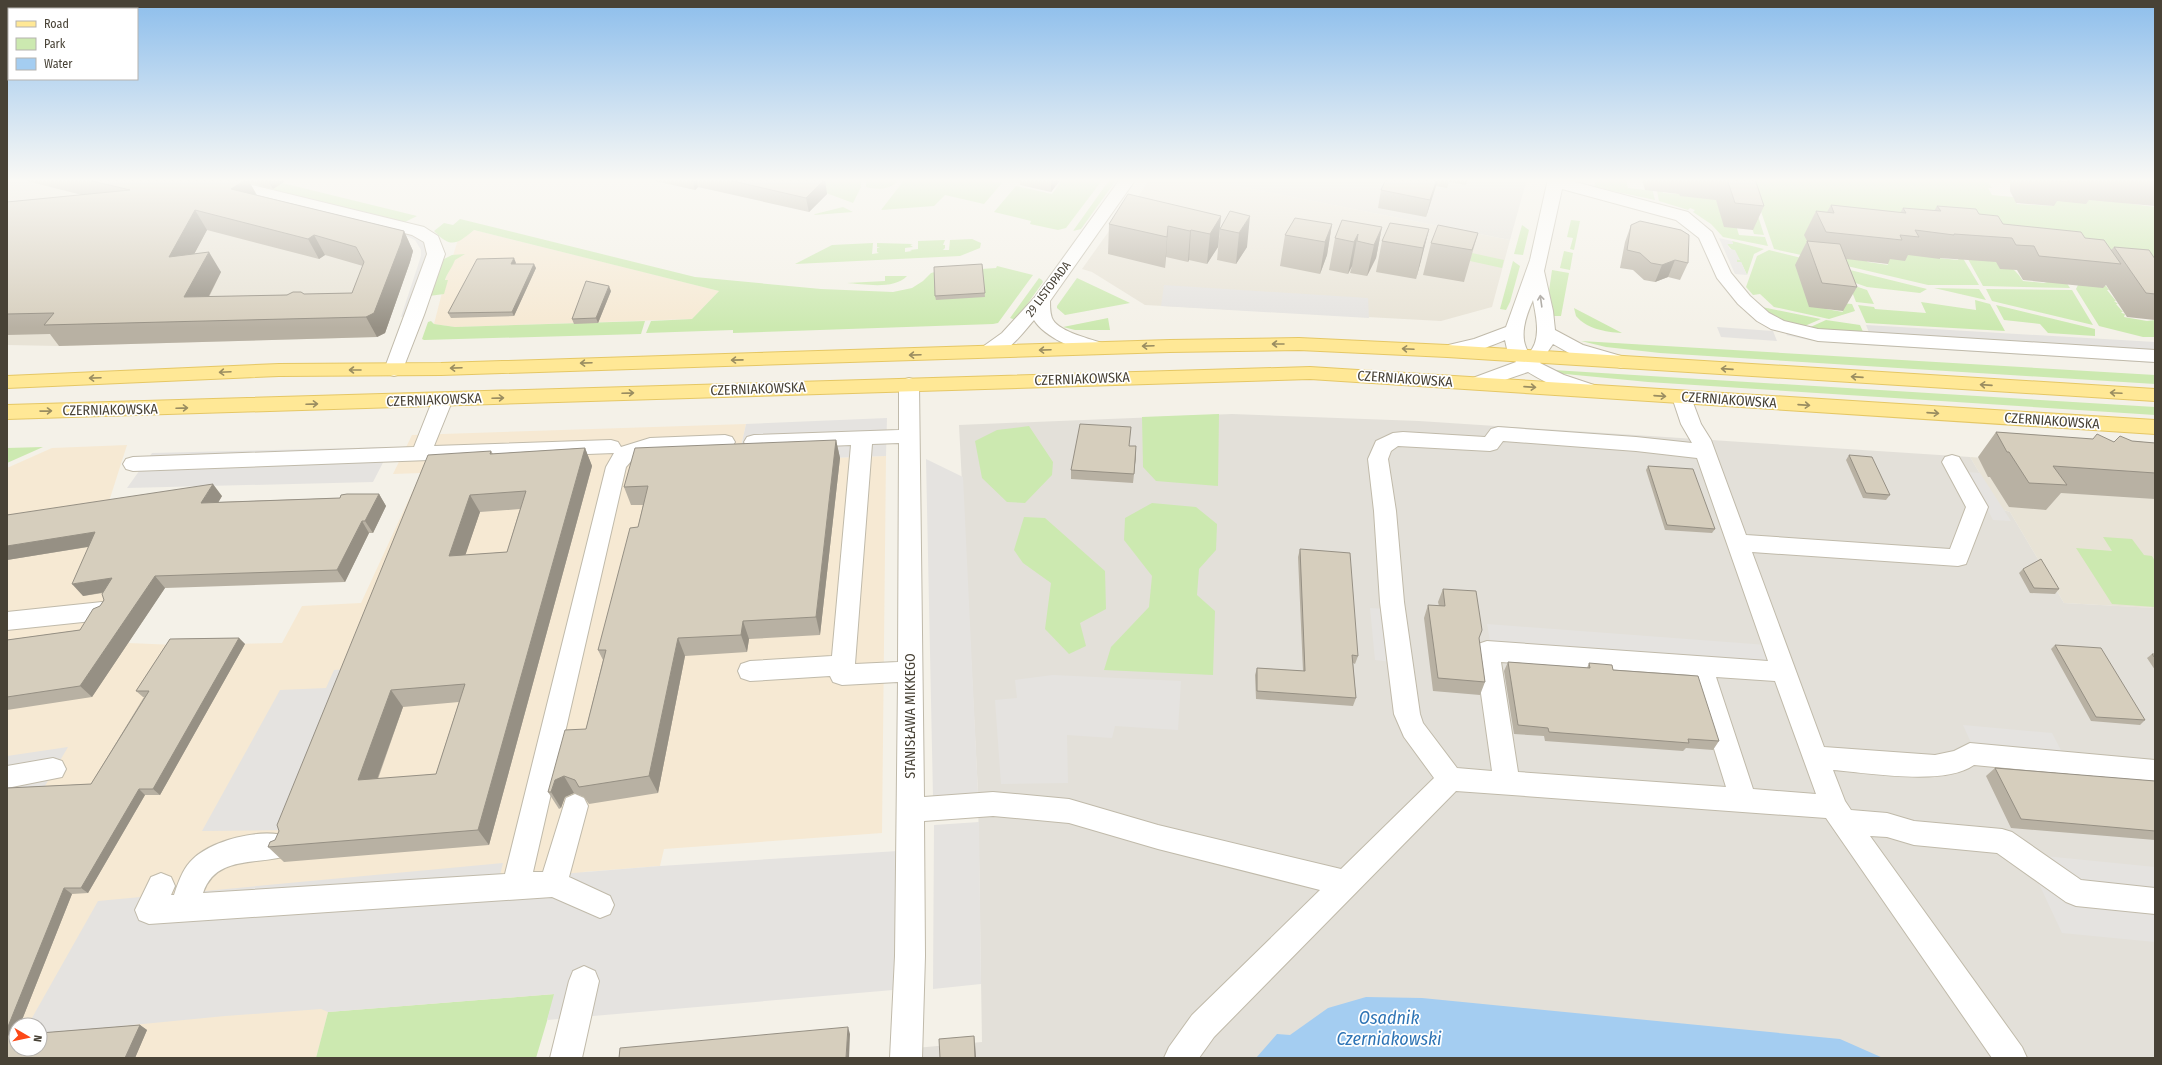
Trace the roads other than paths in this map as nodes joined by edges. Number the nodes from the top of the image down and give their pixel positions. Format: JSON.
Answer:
{"nodes":[{"id":1,"x":409,"y":229,"type":"edge"},
{"id":2,"x":1093,"y":229,"type":"edge"},
{"id":3,"x":1544,"y":229,"type":"edge"},
{"id":4,"x":1698,"y":229,"type":"edge"},
{"id":5,"x":1535,"y":270,"type":"junction"},
{"id":6,"x":1041,"y":301,"type":"junction"},
{"id":7,"x":1515,"y":330,"type":"junction"},
{"id":8,"x":1546,"y":333,"type":"junction"},
{"id":9,"x":1098,"y":348,"type":"junction"},
{"id":10,"x":988,"y":352,"type":"junction"},
{"id":11,"x":1447,"y":352,"type":"junction"},
{"id":12,"x":2155,"y":356,"type":"edge"},
{"id":13,"x":1528,"y":358,"type":"junction"},
{"id":14,"x":1621,"y":362,"type":"junction"},
{"id":15,"x":394,"y":370,"type":"junction"},
{"id":16,"x":7,"y":382,"type":"edge"},
{"id":17,"x":1477,"y":383,"type":"junction"},
{"id":18,"x":909,"y":384,"type":"junction"},
{"id":19,"x":1593,"y":391,"type":"junction"},
{"id":20,"x":2155,"y":395,"type":"edge"},
{"id":21,"x":1682,"y":397,"type":"junction"},
{"id":22,"x":443,"y":400,"type":"junction"},
{"id":23,"x":7,"y":412,"type":"edge"},
{"id":24,"x":2155,"y":427,"type":"edge"},
{"id":25,"x":909,"y":436,"type":"junction"},
{"id":26,"x":862,"y":438,"type":"junction"},
{"id":27,"x":726,"y":442,"type":"dead end"},
{"id":28,"x":754,"y":442,"type":"edge"},
{"id":29,"x":611,"y":447,"type":"dead end"},
{"id":30,"x":1705,"y":452,"type":"junction"},
{"id":31,"x":421,"y":454,"type":"junction"},
{"id":32,"x":1952,"y":462,"type":"dead end"},
{"id":33,"x":133,"y":464,"type":"dead end"},
{"id":34,"x":1738,"y":543,"type":"junction"},
{"id":35,"x":102,"y":611,"type":"edge"},
{"id":36,"x":7,"y":621,"type":"edge"},
{"id":37,"x":843,"y":664,"type":"junction"},
{"id":38,"x":1700,"y":665,"type":"junction"},
{"id":39,"x":750,"y":671,"type":"dead end"},
{"id":40,"x":910,"y":671,"type":"junction"},
{"id":41,"x":1785,"y":672,"type":"junction"},
{"id":42,"x":1815,"y":758,"type":"junction"},
{"id":43,"x":53,"y":769,"type":"dead end"},
{"id":44,"x":2155,"y":772,"type":"edge"},
{"id":45,"x":7,"y":777,"type":"edge"},
{"id":46,"x":1450,"y":778,"type":"junction"},
{"id":47,"x":1507,"y":783,"type":"junction"},
{"id":48,"x":1743,"y":800,"type":"junction"},
{"id":49,"x":575,"y":806,"type":"edge"},
{"id":50,"x":911,"y":810,"type":"junction"},
{"id":51,"x":1839,"y":814,"type":"junction"},
{"id":52,"x":279,"y":846,"type":"edge"},
{"id":53,"x":1344,"y":883,"type":"junction"},
{"id":54,"x":553,"y":884,"type":"junction"},
{"id":55,"x":161,"y":886,"type":"dead end"},
{"id":56,"x":516,"y":886,"type":"junction"},
{"id":57,"x":2155,"y":901,"type":"edge"},
{"id":58,"x":600,"y":905,"type":"dead end"},
{"id":59,"x":183,"y":908,"type":"junction"},
{"id":60,"x":584,"y":981,"type":"dead end"},
{"id":61,"x":906,"y":1053,"type":"edge"},
{"id":62,"x":566,"y":1058,"type":"edge"},
{"id":63,"x":1180,"y":1058,"type":"edge"},
{"id":64,"x":2011,"y":1058,"type":"edge"}],
"edges":[{"from":1,"to":15,"type":"street"},
{"from":2,"to":6,"type":"street","name":"29 LISTOPADA"},
{"from":3,"to":5,"type":"street"},
{"from":4,"to":12,"type":"street"},
{"from":5,"to":7,"type":"street"},
{"from":8,"to":5,"type":"street","one_way":true},
{"from":6,"to":9,"type":"street"},
{"from":6,"to":10,"type":"street","name":"29 LISTOPADA"},
{"from":7,"to":11,"type":"street"},
{"from":7,"to":13,"type":"street"},
{"from":8,"to":13,"type":"street"},
{"from":8,"to":14,"type":"street"},
{"from":9,"to":10,"type":"main road","name":"CZERNIAKOWSKA","one_way":true},
{"from":11,"to":9,"type":"main road","name":"CZERNIAKOWSKA","one_way":true},
{"from":10,"to":15,"type":"main road","name":"CZERNIAKOWSKA","one_way":true},
{"from":11,"to":13,"type":"main road","name":"CZERNIAKOWSKA"},
{"from":13,"to":14,"type":"main road","name":"CZERNIAKOWSKA"},
{"from":13,"to":17,"type":"street"},
{"from":13,"to":19,"type":"street"},
{"from":20,"to":14,"type":"main road","name":"CZERNIAKOWSKA","one_way":true},
{"from":15,"to":16,"type":"main road","name":"CZERNIAKOWSKA","one_way":true},
{"from":17,"to":18,"type":"main road","name":"CZERNIAKOWSKA"},
{"from":17,"to":19,"type":"main road","name":"CZERNIAKOWSKA","one_way":true},
{"from":22,"to":18,"type":"main road","name":"CZERNIAKOWSKA","one_way":true},
{"from":18,"to":25,"type":"street","name":"STANISŁAWA MIKKEGO"},
{"from":19,"to":21,"type":"main road","name":"CZERNIAKOWSKA","one_way":true},
{"from":21,"to":24,"type":"main road","name":"CZERNIAKOWSKA","one_way":true},
{"from":21,"to":30,"type":"street"},
{"from":23,"to":22,"type":"main road","name":"CZERNIAKOWSKA","one_way":true},
{"from":22,"to":31,"type":"street"},
{"from":25,"to":26,"type":"street"},
{"from":25,"to":40,"type":"street","name":"STANISŁAWA MIKKEGO"},
{"from":26,"to":28,"type":"street"},
{"from":26,"to":37,"type":"street"},
{"from":27,"to":56,"type":"street"},
{"from":29,"to":31,"type":"street"},
{"from":30,"to":34,"type":"street"},
{"from":30,"to":46,"type":"street"},
{"from":31,"to":33,"type":"street"},
{"from":32,"to":34,"type":"street"},
{"from":34,"to":41,"type":"street"},
{"from":35,"to":36,"type":"street"},
{"from":37,"to":39,"type":"street"},
{"from":37,"to":40,"type":"street"},
{"from":38,"to":41,"type":"street"},
{"from":38,"to":47,"type":"street"},
{"from":38,"to":48,"type":"street"},
{"from":40,"to":50,"type":"street","name":"STANISŁAWA MIKKEGO"},
{"from":41,"to":42,"type":"street"},
{"from":42,"to":44,"type":"street"},
{"from":42,"to":51,"type":"street"},
{"from":43,"to":45,"type":"street"},
{"from":46,"to":47,"type":"street"},
{"from":46,"to":53,"type":"street"},
{"from":47,"to":48,"type":"street"},
{"from":48,"to":51,"type":"street"},
{"from":49,"to":54,"type":"street"},
{"from":50,"to":53,"type":"street"},
{"from":50,"to":61,"type":"street","name":"STANISŁAWA MIKKEGO"},
{"from":51,"to":57,"type":"street"},
{"from":51,"to":64,"type":"street"},
{"from":52,"to":59,"type":"street"},
{"from":53,"to":63,"type":"street"},
{"from":54,"to":56,"type":"street"},
{"from":54,"to":58,"type":"street"},
{"from":55,"to":59,"type":"street"},
{"from":56,"to":59,"type":"street"},
{"from":60,"to":62,"type":"street"}]}
